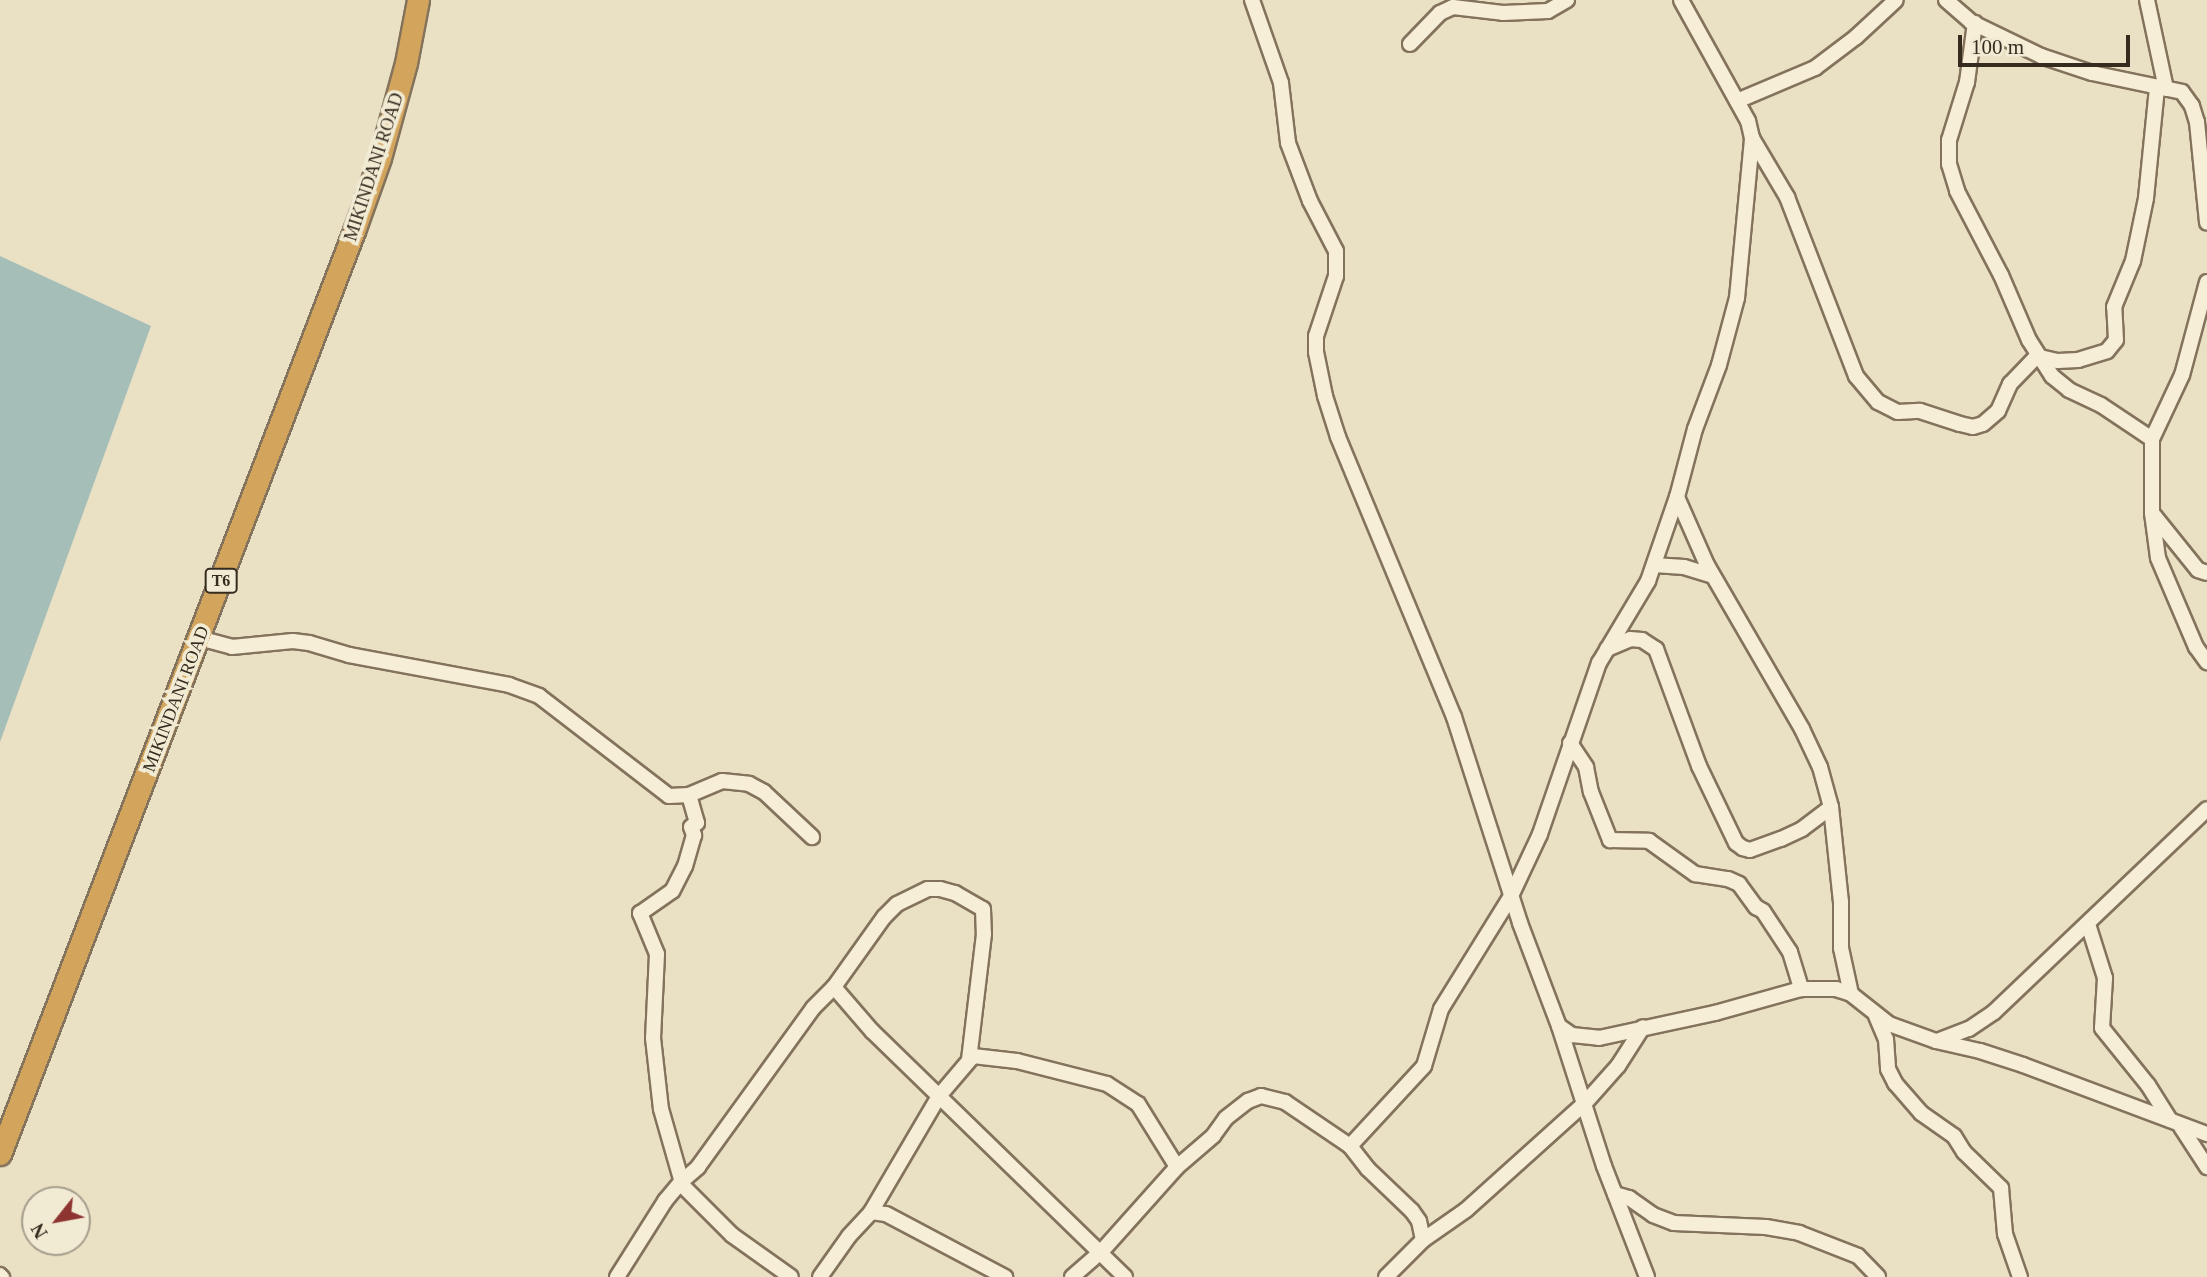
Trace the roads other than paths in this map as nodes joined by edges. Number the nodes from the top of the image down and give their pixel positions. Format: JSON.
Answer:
{"nodes":[{"id":1,"x":418,"y":0,"type":"edge"},
{"id":2,"x":1252,"y":0,"type":"edge"},
{"id":3,"x":1567,"y":0,"type":"edge"},
{"id":4,"x":1681,"y":0,"type":"edge"},
{"id":5,"x":1896,"y":0,"type":"edge"},
{"id":6,"x":1946,"y":0,"type":"edge"},
{"id":7,"x":2147,"y":0,"type":"edge"},
{"id":8,"x":1467,"y":3,"type":"edge"},
{"id":9,"x":1975,"y":23,"type":"junction"},
{"id":10,"x":1410,"y":44,"type":"dead end"},
{"id":11,"x":2162,"y":88,"type":"junction"},
{"id":12,"x":1737,"y":101,"type":"junction"},
{"id":13,"x":1752,"y":138,"type":"junction"},
{"id":14,"x":2207,"y":223,"type":"edge"},
{"id":15,"x":2207,"y":282,"type":"edge"},
{"id":16,"x":2039,"y":356,"type":"junction"},
{"id":17,"x":2151,"y":439,"type":"junction"},
{"id":18,"x":1677,"y":496,"type":"junction"},
{"id":19,"x":2152,"y":513,"type":"junction"},
{"id":20,"x":1654,"y":565,"type":"junction"},
{"id":21,"x":2207,"y":573,"type":"edge"},
{"id":22,"x":1713,"y":576,"type":"junction"},
{"id":23,"x":199,"y":638,"type":"junction"},
{"id":24,"x":1606,"y":649,"type":"junction"},
{"id":25,"x":2207,"y":662,"type":"edge"},
{"id":26,"x":1570,"y":743,"type":"junction"},
{"id":27,"x":689,"y":794,"type":"junction"},
{"id":28,"x":1832,"y":807,"type":"junction"},
{"id":29,"x":2206,"y":811,"type":"edge"},
{"id":30,"x":812,"y":837,"type":"dead end"},
{"id":31,"x":1511,"y":896,"type":"junction"},
{"id":32,"x":2088,"y":924,"type":"junction"},
{"id":33,"x":834,"y":987,"type":"junction"},
{"id":34,"x":1801,"y":989,"type":"junction"},
{"id":35,"x":1851,"y":994,"type":"junction"},
{"id":36,"x":1875,"y":1013,"type":"junction"},
{"id":37,"x":1559,"y":1026,"type":"junction"},
{"id":38,"x":1643,"y":1027,"type":"junction"},
{"id":39,"x":1936,"y":1041,"type":"junction"},
{"id":40,"x":969,"y":1059,"type":"junction"},
{"id":41,"x":939,"y":1096,"type":"junction"},
{"id":42,"x":1585,"y":1103,"type":"junction"},
{"id":43,"x":2176,"y":1124,"type":"junction"},
{"id":44,"x":2207,"y":1134,"type":"edge"},
{"id":45,"x":1350,"y":1146,"type":"junction"},
{"id":46,"x":0,"y":1154,"type":"edge"},
{"id":47,"x":1177,"y":1167,"type":"junction"},
{"id":48,"x":2207,"y":1167,"type":"edge"},
{"id":49,"x":681,"y":1182,"type":"junction"},
{"id":50,"x":1615,"y":1194,"type":"junction"},
{"id":51,"x":871,"y":1212,"type":"junction"},
{"id":52,"x":1423,"y":1240,"type":"junction"},
{"id":53,"x":1101,"y":1252,"type":"junction"},
{"id":54,"x":617,"y":1277,"type":"edge"},
{"id":55,"x":790,"y":1277,"type":"edge"},
{"id":56,"x":820,"y":1277,"type":"edge"},
{"id":57,"x":1005,"y":1277,"type":"edge"},
{"id":58,"x":1072,"y":1277,"type":"edge"},
{"id":59,"x":1125,"y":1277,"type":"edge"},
{"id":60,"x":1385,"y":1277,"type":"edge"},
{"id":61,"x":1647,"y":1277,"type":"edge"},
{"id":62,"x":1878,"y":1277,"type":"edge"},
{"id":63,"x":2020,"y":1277,"type":"edge"}],
"edges":[{"from":1,"to":23,"type":"highway","name":"MIKINDANI ROAD","number":"T6"},
{"from":2,"to":31,"type":"street"},
{"from":3,"to":8,"type":"street"},
{"from":4,"to":12,"type":"street"},
{"from":5,"to":12,"type":"street"},
{"from":6,"to":9,"type":"street"},
{"from":7,"to":11,"type":"street"},
{"from":8,"to":10,"type":"street"},
{"from":9,"to":11,"type":"street"},
{"from":9,"to":16,"type":"street"},
{"from":11,"to":14,"type":"street"},
{"from":11,"to":16,"type":"street"},
{"from":12,"to":13,"type":"street"},
{"from":13,"to":16,"type":"street"},
{"from":13,"to":18,"type":"street"},
{"from":15,"to":17,"type":"street"},
{"from":16,"to":17,"type":"street"},
{"from":17,"to":19,"type":"street"},
{"from":18,"to":20,"type":"street"},
{"from":18,"to":22,"type":"street"},
{"from":19,"to":21,"type":"street"},
{"from":19,"to":25,"type":"street"},
{"from":20,"to":22,"type":"street"},
{"from":20,"to":24,"type":"street"},
{"from":22,"to":28,"type":"street"},
{"from":23,"to":27,"type":"street"},
{"from":23,"to":46,"type":"highway","name":"MIKINDANI ROAD","number":"T6"},
{"from":24,"to":26,"type":"street"},
{"from":24,"to":28,"type":"street"},
{"from":26,"to":31,"type":"street"},
{"from":26,"to":34,"type":"street"},
{"from":27,"to":30,"type":"street"},
{"from":27,"to":49,"type":"street"},
{"from":28,"to":35,"type":"street"},
{"from":29,"to":32,"type":"street"},
{"from":31,"to":37,"type":"street"},
{"from":31,"to":45,"type":"street"},
{"from":32,"to":39,"type":"street"},
{"from":32,"to":43,"type":"street"},
{"from":33,"to":40,"type":"street"},
{"from":33,"to":41,"type":"street"},
{"from":33,"to":49,"type":"street"},
{"from":34,"to":35,"type":"street"},
{"from":34,"to":38,"type":"street"},
{"from":35,"to":36,"type":"street"},
{"from":36,"to":39,"type":"street"},
{"from":36,"to":63,"type":"street"},
{"from":37,"to":38,"type":"street"},
{"from":37,"to":42,"type":"street"},
{"from":38,"to":42,"type":"street"},
{"from":39,"to":43,"type":"street"},
{"from":40,"to":41,"type":"street"},
{"from":40,"to":47,"type":"street"},
{"from":41,"to":51,"type":"street"},
{"from":41,"to":53,"type":"street"},
{"from":42,"to":50,"type":"street"},
{"from":42,"to":52,"type":"street"},
{"from":43,"to":44,"type":"street"},
{"from":43,"to":48,"type":"street"},
{"from":45,"to":47,"type":"street"},
{"from":45,"to":52,"type":"street"},
{"from":47,"to":53,"type":"street"},
{"from":49,"to":54,"type":"street"},
{"from":49,"to":55,"type":"street"},
{"from":50,"to":61,"type":"street"},
{"from":50,"to":62,"type":"street"},
{"from":51,"to":56,"type":"street"},
{"from":51,"to":57,"type":"street"},
{"from":52,"to":60,"type":"street"},
{"from":53,"to":58,"type":"street"},
{"from":53,"to":59,"type":"street"}]}
